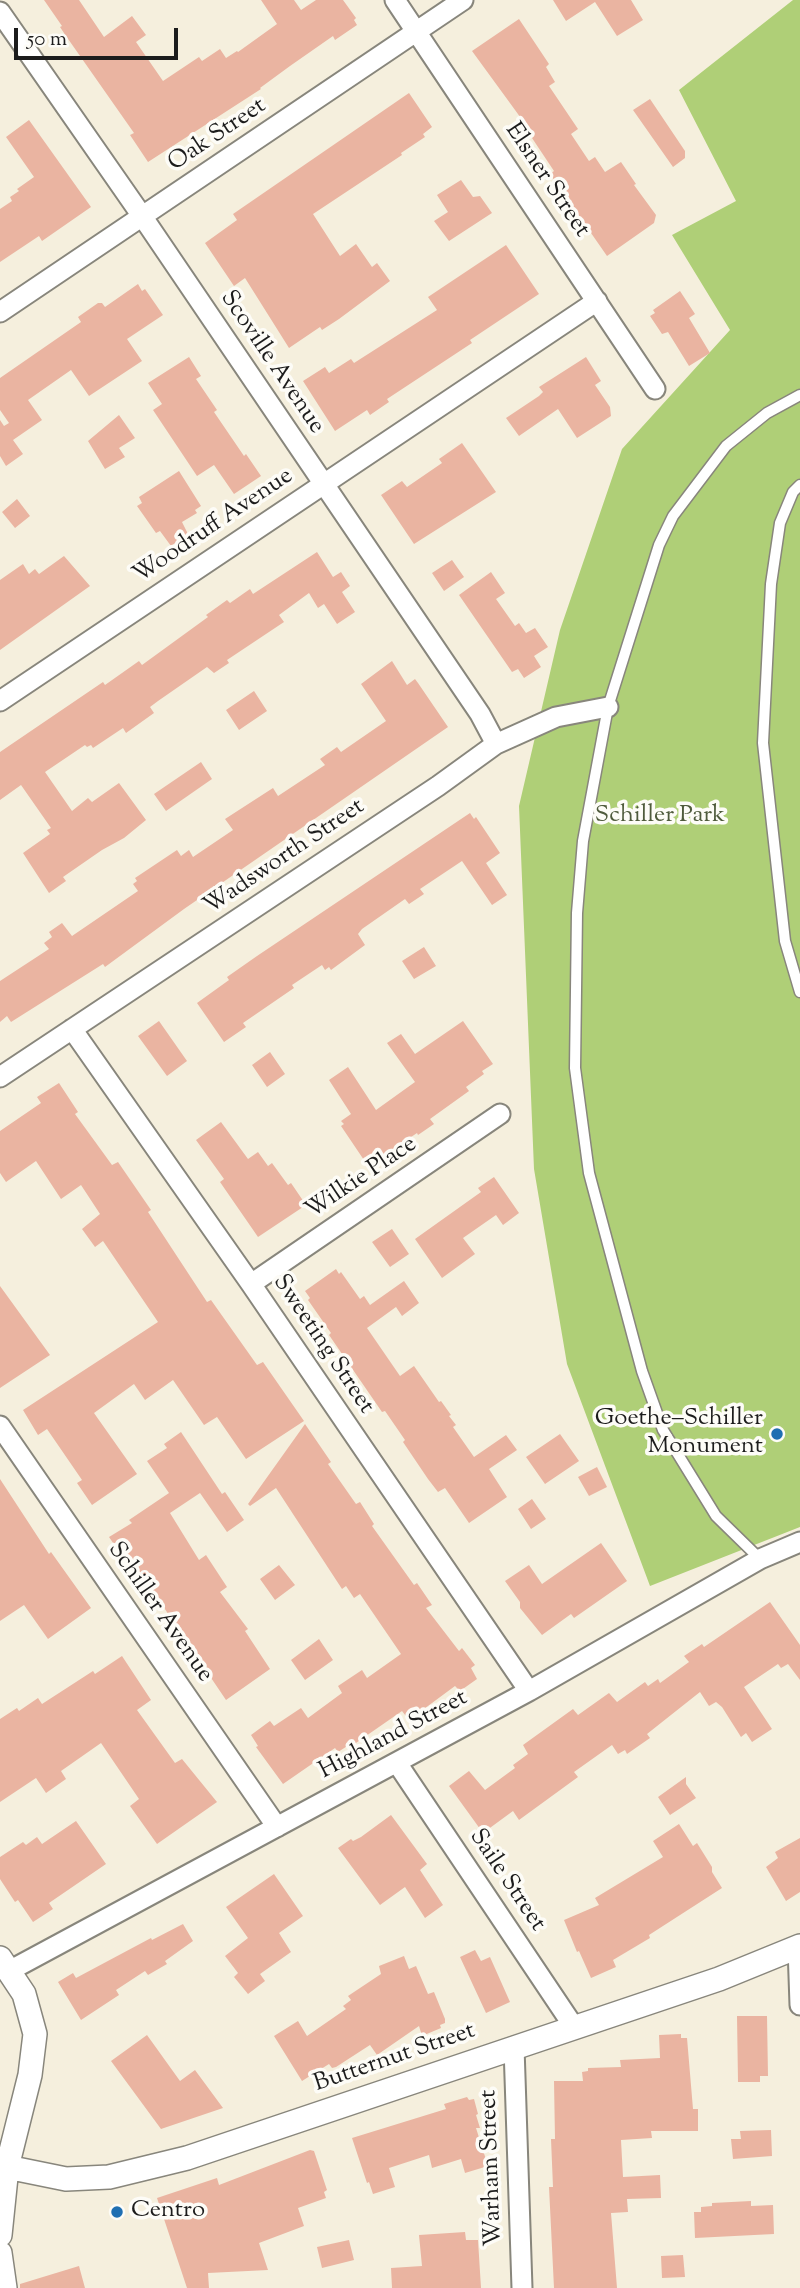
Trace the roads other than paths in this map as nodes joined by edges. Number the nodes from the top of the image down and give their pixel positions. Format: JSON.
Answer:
{"nodes":[{"id":1,"x":395,"y":0,"type":"edge"},
{"id":2,"x":463,"y":0,"type":"edge"},
{"id":3,"x":0,"y":12,"type":"edge"},
{"id":4,"x":416,"y":32,"type":"junction"},
{"id":5,"x":142,"y":216,"type":"junction"},
{"id":6,"x":597,"y":302,"type":"junction"},
{"id":7,"x":0,"y":312,"type":"edge"},
{"id":8,"x":655,"y":389,"type":"dead end"},
{"id":9,"x":800,"y":395,"type":"edge"},
{"id":10,"x":323,"y":484,"type":"junction"},
{"id":11,"x":800,"y":485,"type":"edge"},
{"id":12,"x":0,"y":701,"type":"edge"},
{"id":13,"x":608,"y":707,"type":"junction"},
{"id":14,"x":496,"y":744,"type":"junction"},
{"id":15,"x":800,"y":992,"type":"edge"},
{"id":16,"x":72,"y":1029,"type":"junction"},
{"id":17,"x":0,"y":1077,"type":"edge"},
{"id":18,"x":500,"y":1114,"type":"dead end"},
{"id":19,"x":251,"y":1284,"type":"junction"},
{"id":20,"x":0,"y":1426,"type":"edge"},
{"id":21,"x":800,"y":1542,"type":"edge"},
{"id":22,"x":760,"y":1559,"type":"junction"},
{"id":23,"x":529,"y":1691,"type":"junction"},
{"id":24,"x":397,"y":1763,"type":"junction"},
{"id":25,"x":277,"y":1827,"type":"junction"},
{"id":26,"x":799,"y":1947,"type":"edge"},
{"id":27,"x":5,"y":1965,"type":"edge"},
{"id":28,"x":800,"y":2006,"type":"edge"},
{"id":29,"x":574,"y":2027,"type":"junction"},
{"id":30,"x":514,"y":2047,"type":"junction"},
{"id":31,"x":3,"y":2168,"type":"edge"},
{"id":32,"x":0,"y":2235,"type":"edge"},
{"id":33,"x":0,"y":2253,"type":"edge"},
{"id":34,"x":5,"y":2288,"type":"edge"},
{"id":35,"x":522,"y":2288,"type":"edge"}],
"edges":[{"from":1,"to":4,"type":"street","name":"Elsner Street"},
{"from":2,"to":4,"type":"street","name":"Oak Street"},
{"from":3,"to":5,"type":"street","name":"Scoville Avenue"},
{"from":4,"to":5,"type":"street","name":"Oak Street"},
{"from":4,"to":6,"type":"street","name":"Elsner Street"},
{"from":5,"to":7,"type":"street","name":"Oak Street"},
{"from":5,"to":10,"type":"street","name":"Scoville Avenue"},
{"from":6,"to":8,"type":"street","name":"Elsner Street"},
{"from":6,"to":10,"type":"street","name":"Woodruff Avenue"},
{"from":9,"to":13,"type":"lane"},
{"from":10,"to":12,"type":"street","name":"Woodruff Avenue"},
{"from":10,"to":14,"type":"street","name":"Scoville Avenue"},
{"from":11,"to":15,"type":"lane"},
{"from":13,"to":14,"type":"street","name":"Wadsworth Street"},
{"from":13,"to":22,"type":"lane"},
{"from":14,"to":16,"type":"street","name":"Wadsworth Street"},
{"from":16,"to":17,"type":"street","name":"Wadsworth Street"},
{"from":16,"to":19,"type":"street","name":"Sweeting Street"},
{"from":18,"to":19,"type":"street","name":"Wilkie Place"},
{"from":19,"to":23,"type":"street","name":"Sweeting Street"},
{"from":20,"to":25,"type":"street","name":"Schiller Avenue"},
{"from":21,"to":22,"type":"street","name":"Highland Street"},
{"from":22,"to":23,"type":"street","name":"Highland Street"},
{"from":23,"to":24,"type":"street","name":"Highland Street"},
{"from":24,"to":25,"type":"street","name":"Highland Street"},
{"from":24,"to":29,"type":"street","name":"Saile Street"},
{"from":25,"to":27,"type":"street","name":"Highland Street"},
{"from":26,"to":28,"type":"street"},
{"from":26,"to":29,"type":"street","name":"Butternut Street"},
{"from":27,"to":31,"type":"street"},
{"from":29,"to":30,"type":"street","name":"Butternut Street"},
{"from":30,"to":31,"type":"street","name":"Butternut Street"},
{"from":30,"to":35,"type":"street","name":"Warham Street"},
{"from":31,"to":32,"type":"street"},
{"from":33,"to":34,"type":"street"}]}
